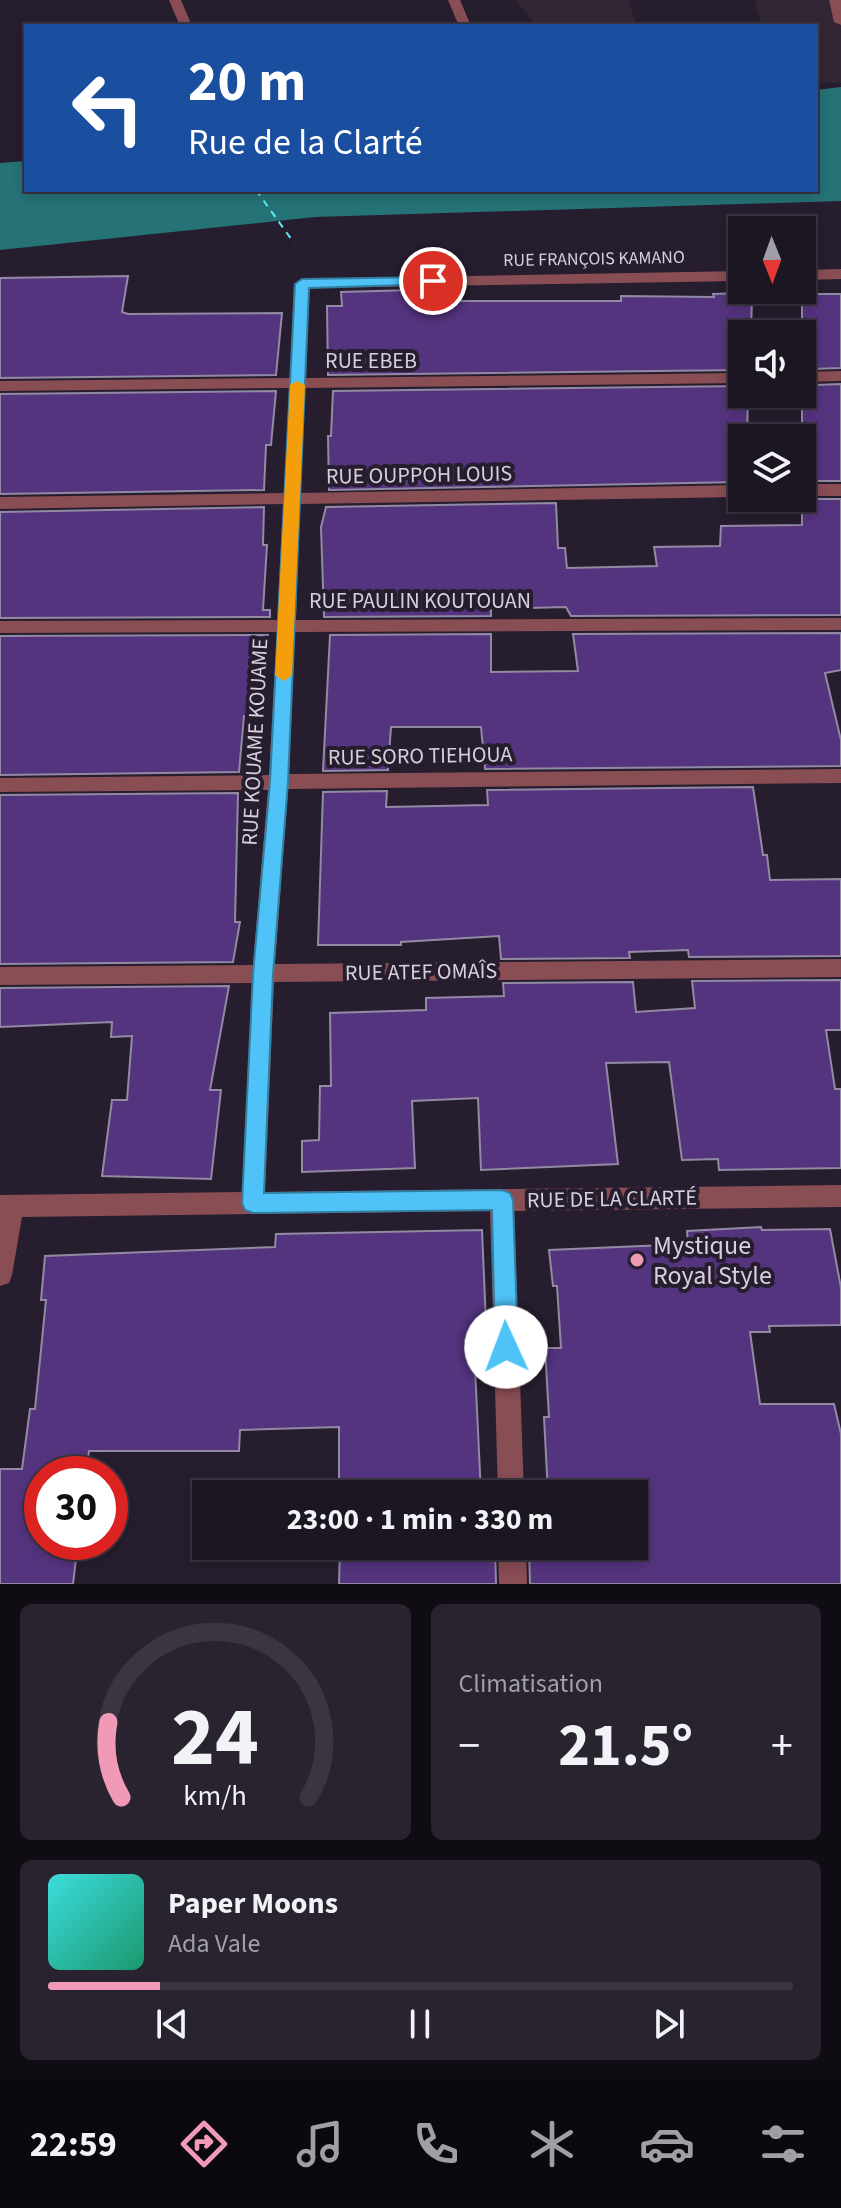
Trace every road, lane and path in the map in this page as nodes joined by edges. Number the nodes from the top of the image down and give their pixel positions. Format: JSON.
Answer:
{"nodes":[{"id":1,"x":175,"y":0,"type":"edge"},
{"id":2,"x":454,"y":0,"type":"edge"},
{"id":3,"x":835,"y":0,"type":"edge"},
{"id":4,"x":840,"y":22,"type":"edge"},
{"id":5,"x":185,"y":24,"type":"edge"},
{"id":6,"x":464,"y":24,"type":"edge"},
{"id":7,"x":841,"y":274,"type":"edge"},
{"id":8,"x":816,"y":275,"type":"edge"},
{"id":9,"x":728,"y":276,"type":"edge"},
{"id":10,"x":302,"y":284,"type":"joint"},
{"id":11,"x":841,"y":376,"type":"edge"},
{"id":12,"x":816,"y":377,"type":"edge"},
{"id":13,"x":728,"y":378,"type":"edge"},
{"id":14,"x":297,"y":383,"type":"junction"},
{"id":15,"x":0,"y":386,"type":"edge"},
{"id":16,"x":816,"y":490,"type":"edge"},
{"id":17,"x":841,"y":490,"type":"edge"},
{"id":18,"x":728,"y":491,"type":"edge"},
{"id":19,"x":291,"y":500,"type":"junction"},
{"id":20,"x":0,"y":503,"type":"edge"},
{"id":21,"x":841,"y":624,"type":"edge"},
{"id":22,"x":286,"y":626,"type":"junction"},
{"id":23,"x":0,"y":627,"type":"edge"},
{"id":24,"x":841,"y":776,"type":"edge"},
{"id":25,"x":279,"y":782,"type":"junction"},
{"id":26,"x":0,"y":785,"type":"edge"},
{"id":27,"x":841,"y":968,"type":"edge"},
{"id":28,"x":263,"y":974,"type":"junction"},
{"id":29,"x":0,"y":976,"type":"edge"},
{"id":30,"x":841,"y":1196,"type":"edge"},
{"id":31,"x":502,"y":1200,"type":"junction"},
{"id":32,"x":253,"y":1203,"type":"junction"},
{"id":33,"x":6,"y":1206,"type":"edge"},
{"id":34,"x":0,"y":1275,"type":"edge"},
{"id":35,"x":511,"y":1480,"type":"edge"},
{"id":36,"x":512,"y":1560,"type":"edge"},
{"id":37,"x":513,"y":1584,"type":"edge"}],
"edges":[{"from":1,"to":5,"type":"street"},
{"from":2,"to":6,"type":"street"},
{"from":3,"to":4,"type":"lane"},
{"from":7,"to":8,"type":"street"},
{"from":9,"to":10,"type":"street","name":"RUE FRANÇOIS KAMANO"},
{"from":10,"to":14,"type":"street","name":"RUE KOUAME KOUAME"},
{"from":11,"to":12,"type":"street"},
{"from":13,"to":14,"type":"street","name":"RUE EBEB"},
{"from":14,"to":15,"type":"street","name":"RUE EBEB"},
{"from":14,"to":19,"type":"street","name":"RUE KOUAME KOUAME"},
{"from":16,"to":17,"type":"street"},
{"from":18,"to":19,"type":"street","name":"RUE OUPPOH LOUIS"},
{"from":19,"to":20,"type":"street","name":"RUE OUPPOH LOUIS"},
{"from":19,"to":22,"type":"street","name":"RUE KOUAME KOUAME"},
{"from":21,"to":22,"type":"street","name":"RUE PAULIN KOUTOUAN"},
{"from":22,"to":23,"type":"street","name":"RUE PAULIN KOUTOUAN"},
{"from":22,"to":25,"type":"street","name":"RUE KOUAME KOUAME"},
{"from":24,"to":25,"type":"street","name":"RUE SORO TIEHOUA"},
{"from":25,"to":26,"type":"street","name":"RUE SORO TIEHOUA"},
{"from":25,"to":28,"type":"street","name":"RUE KOUAME KOUAME"},
{"from":27,"to":28,"type":"street","name":"RUE ATEF OMAÎS"},
{"from":28,"to":29,"type":"street","name":"RUE ATEF OMAÎS"},
{"from":28,"to":32,"type":"street","name":"RUE KOUAME KOUAME"},
{"from":30,"to":31,"type":"street","name":"RUE DE LA CLARTÉ"},
{"from":31,"to":32,"type":"street","name":"RUE DE LA CLARTÉ"},
{"from":31,"to":35,"type":"street"},
{"from":32,"to":33,"type":"street","name":"RUE DE LA CLARTÉ"},
{"from":33,"to":34,"type":"street"},
{"from":36,"to":37,"type":"street"}]}
